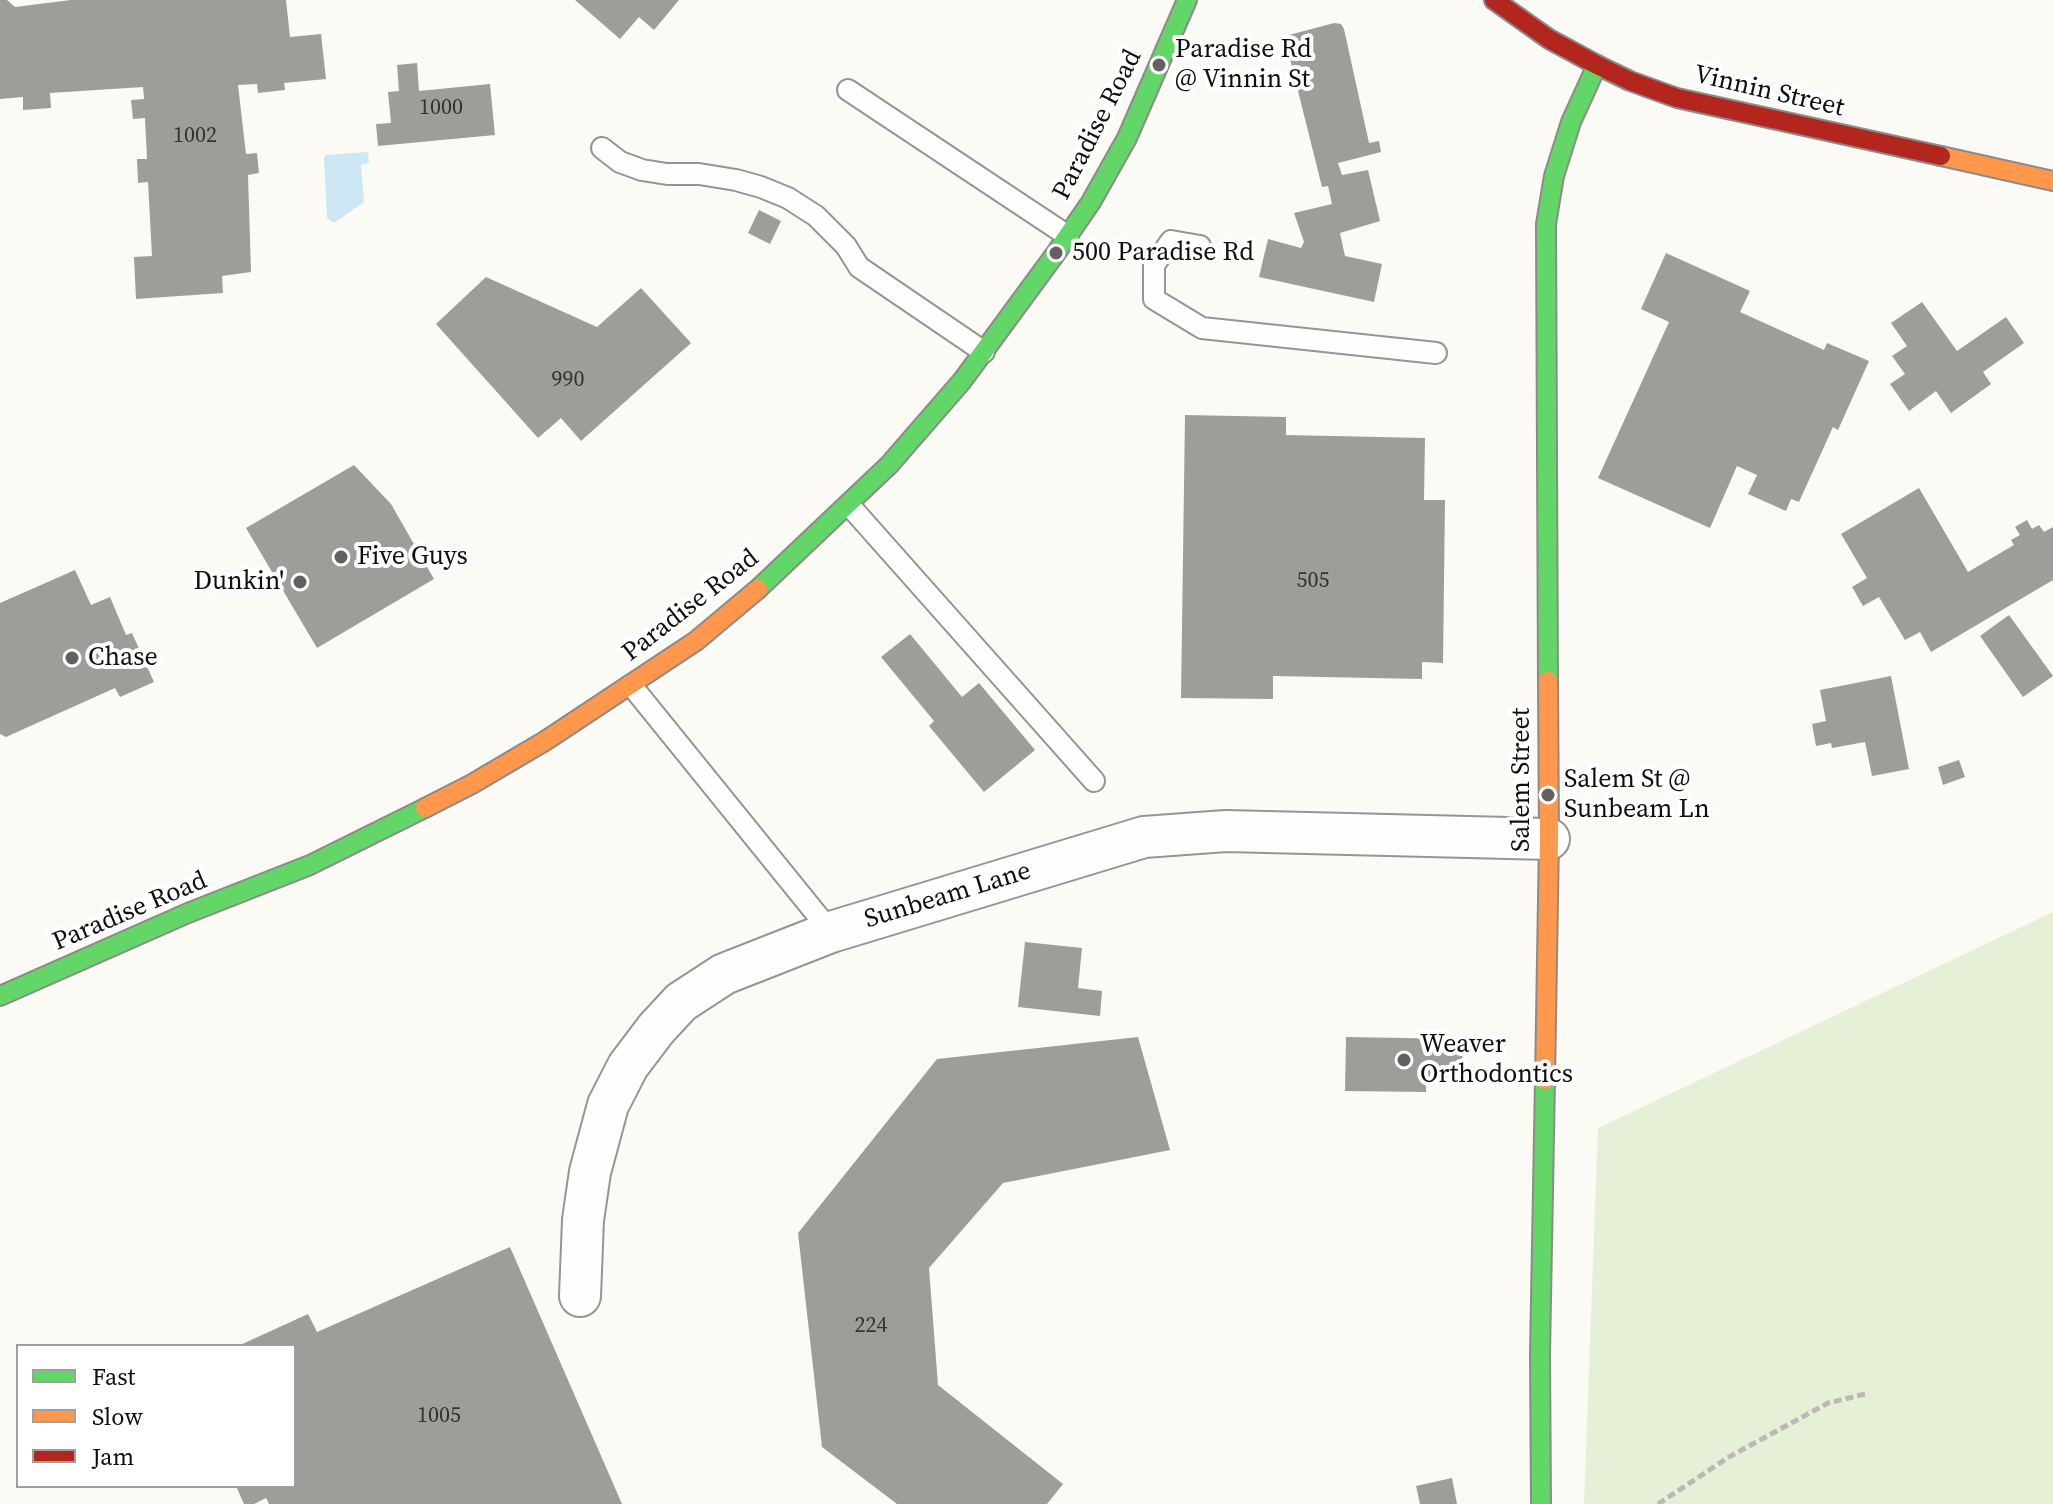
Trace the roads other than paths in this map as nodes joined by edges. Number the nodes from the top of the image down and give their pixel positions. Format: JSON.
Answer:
{"nodes":[{"id":1,"x":1187,"y":0,"type":"edge"},
{"id":2,"x":1206,"y":0,"type":"edge"},
{"id":3,"x":1494,"y":0,"type":"edge"},
{"id":4,"x":1166,"y":51,"type":"junction"},
{"id":5,"x":1597,"y":65,"type":"junction"},
{"id":6,"x":848,"y":90,"type":"dead end"},
{"id":7,"x":602,"y":148,"type":"dead end"},
{"id":8,"x":2053,"y":181,"type":"edge"},
{"id":9,"x":1068,"y":236,"type":"junction"},
{"id":10,"x":1200,"y":246,"type":"dead end"},
{"id":11,"x":984,"y":352,"type":"junction"},
{"id":12,"x":1436,"y":353,"type":"dead end"},
{"id":13,"x":849,"y":505,"type":"junction"},
{"id":14,"x":631,"y":685,"type":"junction"},
{"id":15,"x":1094,"y":781,"type":"dead end"},
{"id":16,"x":1549,"y":839,"type":"junction"},
{"id":17,"x":831,"y":932,"type":"junction"},
{"id":18,"x":0,"y":996,"type":"edge"},
{"id":19,"x":580,"y":1296,"type":"dead end"},
{"id":20,"x":1541,"y":1504,"type":"edge"}],
"edges":[{"from":1,"to":4,"type":"main road","name":"Paradise Road"},
{"from":2,"to":4,"type":"main road"},
{"from":3,"to":5,"type":"main road","name":"Vinnin Street"},
{"from":4,"to":9,"type":"main road","name":"Paradise Road"},
{"from":5,"to":8,"type":"main road","name":"Vinnin Street"},
{"from":5,"to":16,"type":"main road","name":"Salem Street"},
{"from":6,"to":9,"type":"lane"},
{"from":7,"to":11,"type":"lane"},
{"from":9,"to":11,"type":"main road","name":"Paradise Road"},
{"from":10,"to":12,"type":"lane"},
{"from":11,"to":13,"type":"main road","name":"Paradise Road"},
{"from":13,"to":14,"type":"main road","name":"Paradise Road"},
{"from":13,"to":15,"type":"lane"},
{"from":14,"to":17,"type":"lane"},
{"from":14,"to":18,"type":"main road","name":"Paradise Road"},
{"from":16,"to":17,"type":"street","name":"Sunbeam Lane"},
{"from":16,"to":20,"type":"main road","name":"Salem Street"},
{"from":17,"to":19,"type":"street","name":"Sunbeam Lane"}]}
